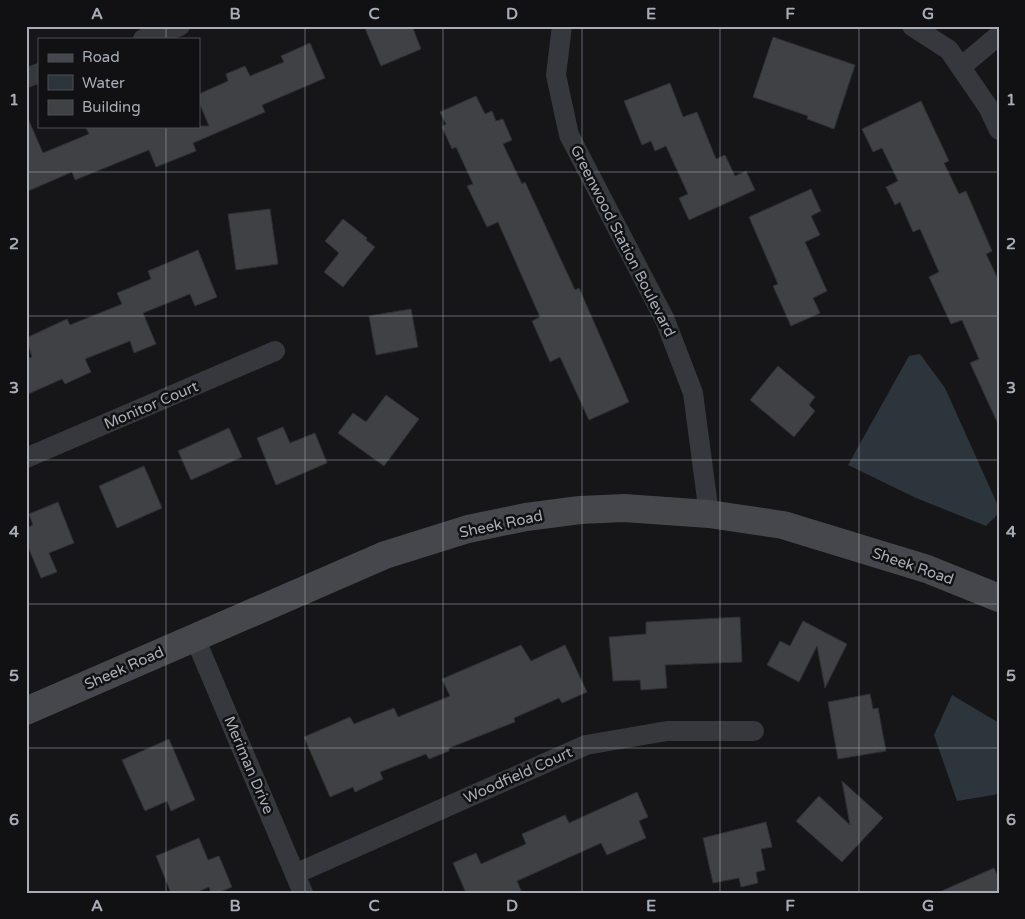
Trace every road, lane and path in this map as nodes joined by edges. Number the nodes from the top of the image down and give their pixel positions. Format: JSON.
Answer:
{"nodes":[{"id":1,"x":180,"y":26,"type":"edge"},
{"id":2,"x":562,"y":26,"type":"edge"},
{"id":3,"x":912,"y":26,"type":"edge"},
{"id":4,"x":999,"y":35,"type":"edge"},
{"id":5,"x":146,"y":38,"type":"edge"},
{"id":6,"x":961,"y":67,"type":"junction"},
{"id":7,"x":38,"y":73,"type":"edge"},
{"id":8,"x":26,"y":78,"type":"edge"},
{"id":9,"x":999,"y":130,"type":"edge"},
{"id":10,"x":275,"y":351,"type":"dead end"},
{"id":11,"x":26,"y":458,"type":"edge"},
{"id":12,"x":709,"y":514,"type":"junction"},
{"id":13,"x":999,"y":598,"type":"edge"},
{"id":14,"x":195,"y":638,"type":"junction"},
{"id":15,"x":26,"y":711,"type":"edge"},
{"id":16,"x":754,"y":731,"type":"dead end"},
{"id":17,"x":295,"y":874,"type":"junction"},
{"id":18,"x":303,"y":893,"type":"edge"}],
"edges":[{"from":1,"to":5,"type":"street"},
{"from":2,"to":12,"type":"street","name":"Greenwood Station Boulevard"},
{"from":3,"to":6,"type":"street"},
{"from":4,"to":6,"type":"street"},
{"from":6,"to":9,"type":"street"},
{"from":7,"to":8,"type":"street"},
{"from":10,"to":11,"type":"street","name":"Monitor Court"},
{"from":12,"to":13,"type":"street","name":"Sheek Road"},
{"from":12,"to":14,"type":"street","name":"Sheek Road"},
{"from":14,"to":15,"type":"street","name":"Sheek Road"},
{"from":14,"to":17,"type":"street","name":"Meriman Drive"},
{"from":16,"to":17,"type":"street","name":"Woodfield Court"},
{"from":17,"to":18,"type":"street","name":"Meriman Drive"}]}
